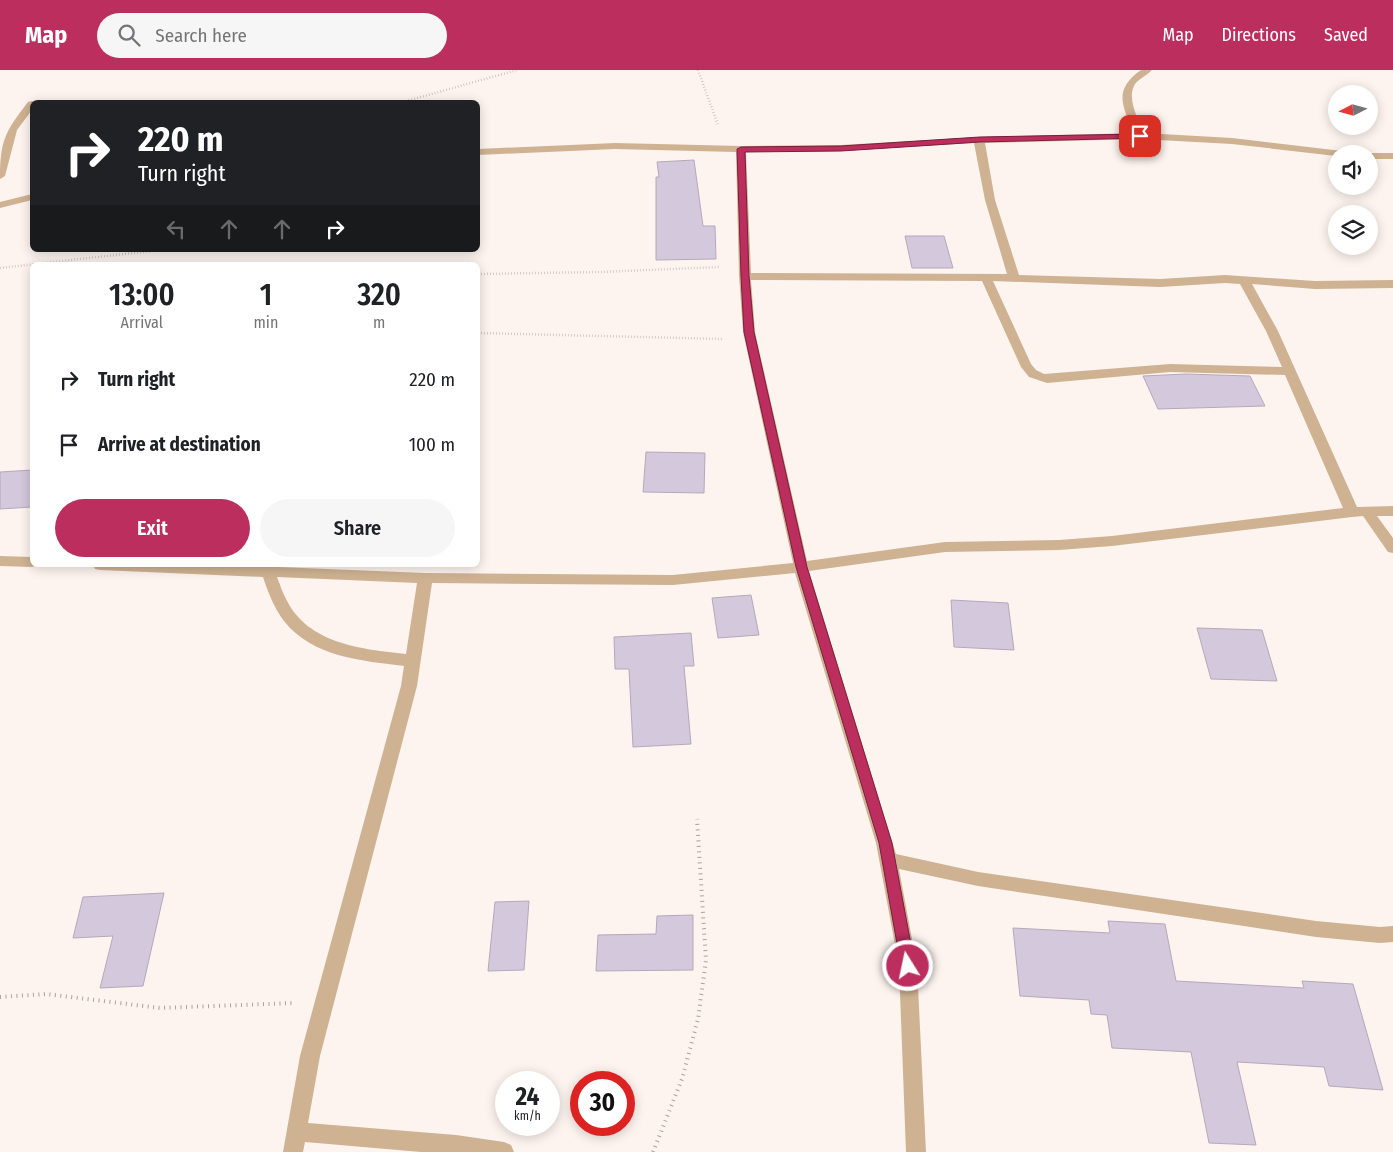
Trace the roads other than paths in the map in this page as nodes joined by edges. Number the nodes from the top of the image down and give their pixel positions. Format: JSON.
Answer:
{"nodes":[{"id":1,"x":1146,"y":70,"type":"edge"},
{"id":2,"x":30,"y":108,"type":"edge"},
{"id":3,"x":1140,"y":136,"type":"junction"},
{"id":4,"x":980,"y":140,"type":"junction"},
{"id":5,"x":741,"y":149,"type":"junction"},
{"id":6,"x":480,"y":152,"type":"edge"},
{"id":7,"x":1328,"y":152,"type":"edge"},
{"id":8,"x":1378,"y":156,"type":"edge"},
{"id":9,"x":1393,"y":156,"type":"edge"},
{"id":10,"x":0,"y":176,"type":"edge"},
{"id":11,"x":30,"y":198,"type":"edge"},
{"id":12,"x":0,"y":205,"type":"edge"},
{"id":13,"x":745,"y":271,"type":"junction"},
{"id":14,"x":986,"y":278,"type":"junction"},
{"id":15,"x":1014,"y":278,"type":"junction"},
{"id":16,"x":1244,"y":280,"type":"junction"},
{"id":17,"x":1393,"y":284,"type":"edge"},
{"id":18,"x":1290,"y":371,"type":"junction"},
{"id":19,"x":1359,"y":511,"type":"junction"},
{"id":20,"x":1393,"y":511,"type":"edge"},
{"id":21,"x":1393,"y":548,"type":"edge"},
{"id":22,"x":0,"y":561,"type":"edge"},
{"id":23,"x":30,"y":562,"type":"edge"},
{"id":24,"x":148,"y":567,"type":"edge"},
{"id":25,"x":801,"y":567,"type":"junction"},
{"id":26,"x":268,"y":572,"type":"junction"},
{"id":27,"x":425,"y":578,"type":"junction"},
{"id":28,"x":413,"y":661,"type":"junction"},
{"id":29,"x":889,"y":860,"type":"junction"},
{"id":30,"x":1393,"y":934,"type":"edge"},
{"id":31,"x":295,"y":1142,"type":"edge"},
{"id":32,"x":504,"y":1152,"type":"edge"},
{"id":33,"x":916,"y":1152,"type":"edge"}],
"edges":[{"from":1,"to":3,"type":"street"},
{"from":2,"to":10,"type":"street"},
{"from":3,"to":4,"type":"street"},
{"from":3,"to":7,"type":"street"},
{"from":4,"to":5,"type":"street"},
{"from":4,"to":15,"type":"street"},
{"from":5,"to":6,"type":"street"},
{"from":5,"to":13,"type":"street"},
{"from":8,"to":9,"type":"street"},
{"from":11,"to":12,"type":"street"},
{"from":13,"to":14,"type":"street"},
{"from":13,"to":25,"type":"street"},
{"from":14,"to":15,"type":"street"},
{"from":14,"to":18,"type":"street"},
{"from":15,"to":16,"type":"street"},
{"from":16,"to":17,"type":"street"},
{"from":16,"to":18,"type":"street"},
{"from":18,"to":19,"type":"street"},
{"from":19,"to":20,"type":"street"},
{"from":19,"to":21,"type":"street"},
{"from":19,"to":25,"type":"street"},
{"from":22,"to":23,"type":"street"},
{"from":24,"to":26,"type":"street"},
{"from":25,"to":27,"type":"street"},
{"from":25,"to":29,"type":"street"},
{"from":26,"to":27,"type":"street"},
{"from":26,"to":28,"type":"street"},
{"from":27,"to":28,"type":"street"},
{"from":28,"to":31,"type":"street"},
{"from":29,"to":30,"type":"street"},
{"from":29,"to":33,"type":"street"},
{"from":31,"to":32,"type":"street"}]}
